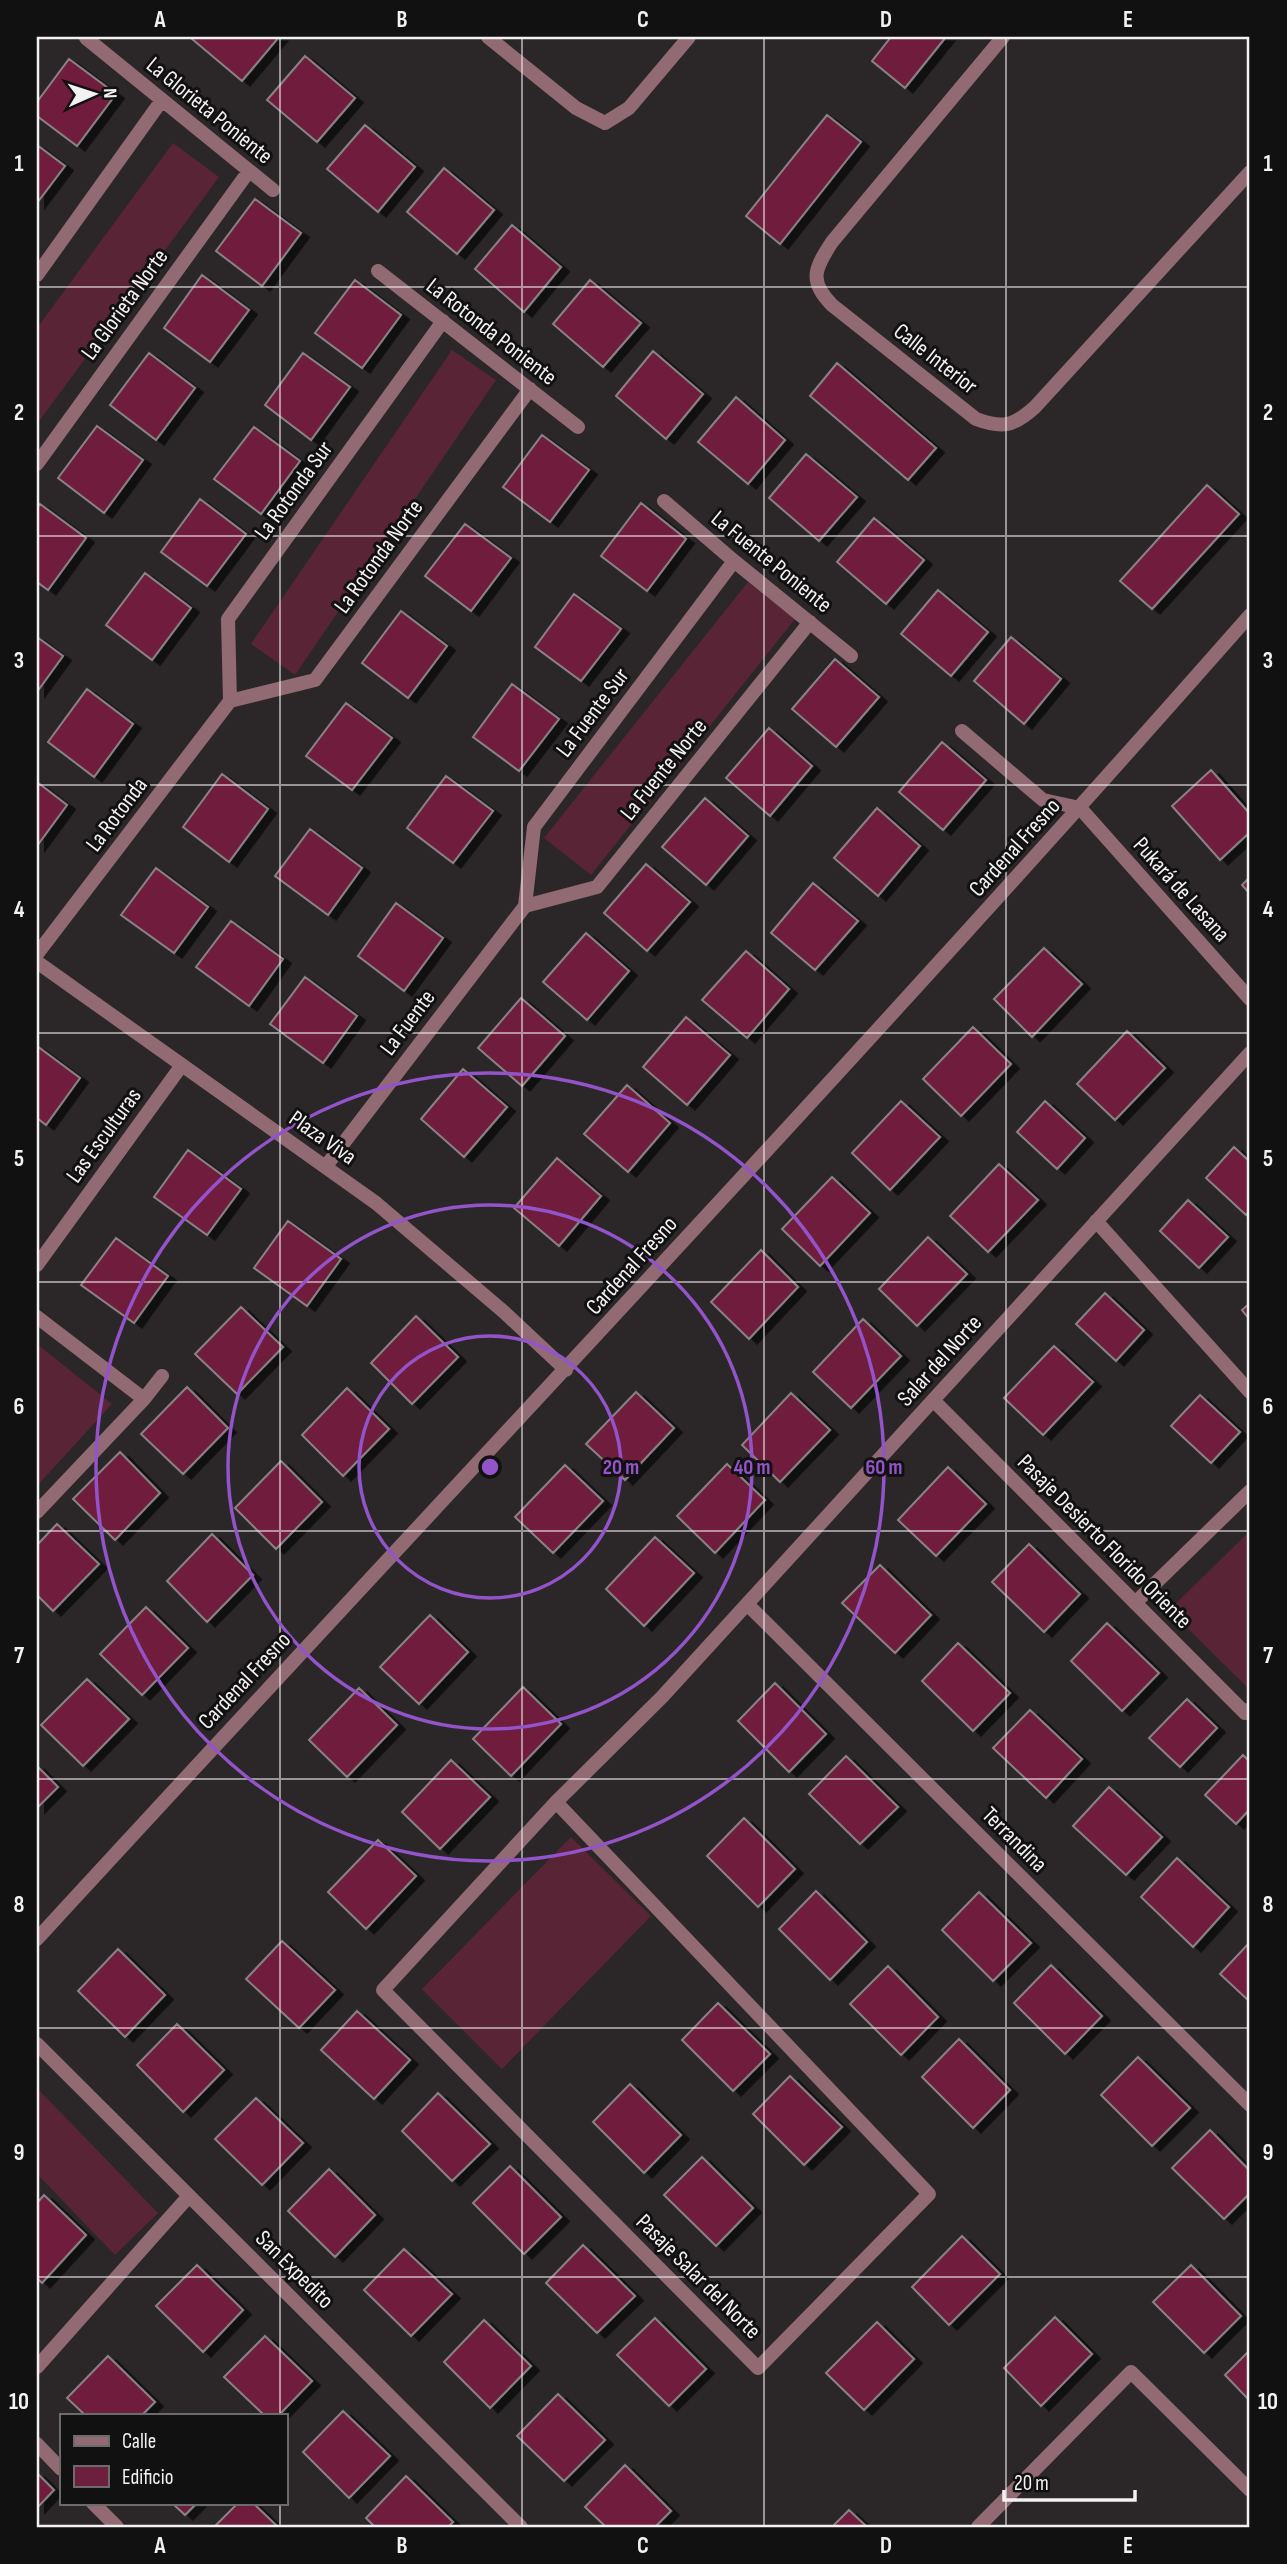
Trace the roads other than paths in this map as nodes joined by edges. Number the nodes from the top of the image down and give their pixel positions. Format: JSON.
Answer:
{"nodes":[{"id":1,"x":488,"y":37,"type":"edge"},
{"id":2,"x":689,"y":37,"type":"edge"},
{"id":3,"x":1003,"y":37,"type":"edge"},
{"id":4,"x":86,"y":38,"type":"edge"},
{"id":5,"x":162,"y":100,"type":"junction"},
{"id":6,"x":248,"y":171,"type":"junction"},
{"id":7,"x":1250,"y":172,"type":"edge"},
{"id":8,"x":273,"y":190,"type":"dead end"},
{"id":9,"x":378,"y":271,"type":"dead end"},
{"id":10,"x":37,"y":275,"type":"edge"},
{"id":11,"x":443,"y":321,"type":"junction"},
{"id":12,"x":530,"y":389,"type":"junction"},
{"id":13,"x":578,"y":427,"type":"dead end"},
{"id":14,"x":37,"y":464,"type":"edge"},
{"id":15,"x":664,"y":501,"type":"dead end"},
{"id":16,"x":734,"y":561,"type":"junction"},
{"id":17,"x":1250,"y":615,"type":"edge"},
{"id":18,"x":810,"y":622,"type":"junction"},
{"id":19,"x":851,"y":656,"type":"dead end"},
{"id":20,"x":230,"y":701,"type":"junction"},
{"id":21,"x":962,"y":731,"type":"dead end"},
{"id":22,"x":1080,"y":808,"type":"junction"},
{"id":23,"x":525,"y":906,"type":"junction"},
{"id":24,"x":37,"y":954,"type":"edge"},
{"id":25,"x":37,"y":962,"type":"edge"},
{"id":26,"x":1250,"y":999,"type":"edge"},
{"id":27,"x":1250,"y":1053,"type":"edge"},
{"id":28,"x":182,"y":1065,"type":"junction"},
{"id":29,"x":326,"y":1166,"type":"junction"},
{"id":30,"x":1097,"y":1221,"type":"junction"},
{"id":31,"x":37,"y":1265,"type":"edge"},
{"id":32,"x":37,"y":1317,"type":"edge"},
{"id":33,"x":566,"y":1370,"type":"junction"},
{"id":34,"x":162,"y":1376,"type":"dead end"},
{"id":35,"x":1250,"y":1392,"type":"edge"},
{"id":36,"x":144,"y":1399,"type":"junction"},
{"id":37,"x":933,"y":1400,"type":"junction"},
{"id":38,"x":1250,"y":1491,"type":"edge"},
{"id":39,"x":37,"y":1512,"type":"edge"},
{"id":40,"x":1135,"y":1603,"type":"junction"},
{"id":41,"x":747,"y":1604,"type":"junction"},
{"id":42,"x":662,"y":1697,"type":"joint"},
{"id":43,"x":1248,"y":1711,"type":"edge"},
{"id":44,"x":556,"y":1802,"type":"junction"},
{"id":45,"x":37,"y":1939,"type":"edge"},
{"id":46,"x":37,"y":2044,"type":"edge"},
{"id":47,"x":1250,"y":2105,"type":"edge"},
{"id":48,"x":189,"y":2196,"type":"junction"},
{"id":49,"x":37,"y":2367,"type":"edge"},
{"id":50,"x":37,"y":2444,"type":"edge"},
{"id":51,"x":60,"y":2468,"type":"edge"},
{"id":52,"x":1250,"y":2490,"type":"edge"},
{"id":53,"x":94,"y":2504,"type":"edge"},
{"id":54,"x":117,"y":2527,"type":"edge"},
{"id":55,"x":521,"y":2527,"type":"edge"},
{"id":56,"x":978,"y":2527,"type":"edge"}],
"edges":[{"from":1,"to":2,"type":"street"},
{"from":3,"to":7,"type":"street","name":"Calle Interior"},
{"from":4,"to":5,"type":"street","name":"La Glorieta Poniente"},
{"from":5,"to":6,"type":"street","name":"La Glorieta Poniente"},
{"from":5,"to":10,"type":"street"},
{"from":6,"to":8,"type":"street","name":"La Glorieta Poniente"},
{"from":6,"to":14,"type":"street","name":"La Glorieta Norte"},
{"from":9,"to":11,"type":"street","name":"La Rotonda Poniente"},
{"from":11,"to":12,"type":"street","name":"La Rotonda Poniente"},
{"from":11,"to":20,"type":"street","name":"La Rotonda Sur"},
{"from":12,"to":13,"type":"street","name":"La Rotonda Poniente"},
{"from":12,"to":20,"type":"street","name":"La Rotonda Norte"},
{"from":15,"to":16,"type":"street","name":"La Fuente Poniente"},
{"from":16,"to":18,"type":"street","name":"La Fuente Poniente"},
{"from":16,"to":23,"type":"street","name":"La Fuente Sur"},
{"from":17,"to":22,"type":"street","name":"Cardenal Fresno"},
{"from":18,"to":19,"type":"street","name":"La Fuente Poniente"},
{"from":18,"to":23,"type":"street","name":"La Fuente Norte"},
{"from":20,"to":24,"type":"street","name":"La Rotonda"},
{"from":21,"to":22,"type":"street"},
{"from":22,"to":26,"type":"street","name":"Pukará de Lasana"},
{"from":22,"to":33,"type":"street","name":"Cardenal Fresno"},
{"from":23,"to":29,"type":"street","name":"La Fuente"},
{"from":25,"to":28,"type":"street","name":"Plaza Viva"},
{"from":27,"to":30,"type":"street","name":"Salar del Norte"},
{"from":28,"to":29,"type":"street","name":"Plaza Viva"},
{"from":28,"to":31,"type":"street","name":"Las Esculturas"},
{"from":29,"to":33,"type":"street","name":"Plaza Viva"},
{"from":30,"to":35,"type":"street"},
{"from":30,"to":37,"type":"street","name":"Salar del Norte"},
{"from":32,"to":36,"type":"street"},
{"from":33,"to":45,"type":"street","name":"Cardenal Fresno"},
{"from":34,"to":36,"type":"street"},
{"from":36,"to":39,"type":"street"},
{"from":37,"to":40,"type":"street","name":"Pasaje Desierto Florido Oriente"},
{"from":37,"to":41,"type":"street","name":"Salar del Norte"},
{"from":38,"to":40,"type":"street"},
{"from":40,"to":43,"type":"street","name":"Pasaje Desierto Florido Oriente"},
{"from":41,"to":42,"type":"street","name":"Salar del Norte"},
{"from":41,"to":47,"type":"street","name":"Terrandina"},
{"from":42,"to":44,"type":"street","name":"Pasaje Salar del Norte"},
{"from":44,"to":44,"type":"street","name":"Pasaje Salar del Norte"},
{"from":46,"to":48,"type":"street","name":"San Expedito"},
{"from":48,"to":49,"type":"street"},
{"from":48,"to":55,"type":"street","name":"San Expedito"},
{"from":50,"to":51,"type":"street"},
{"from":52,"to":56,"type":"street"},
{"from":53,"to":54,"type":"street"}]}
